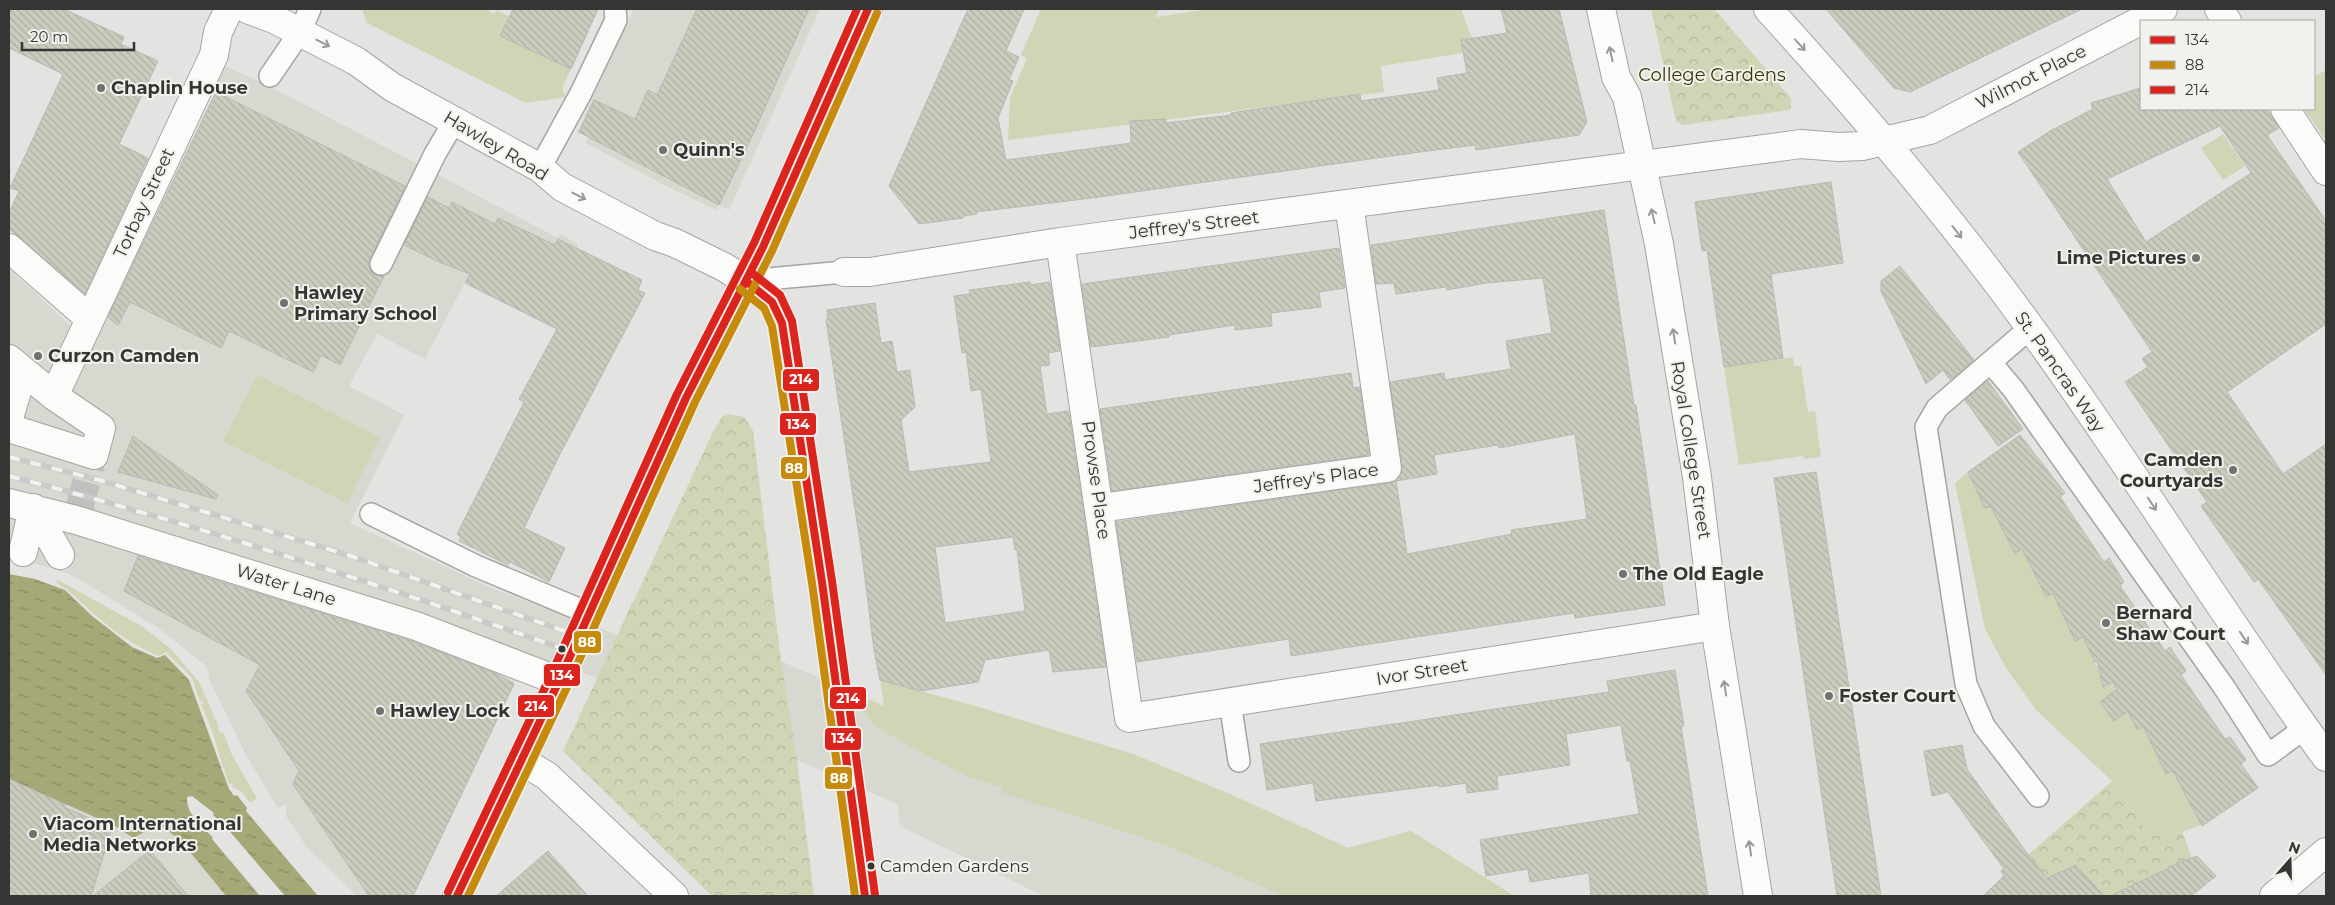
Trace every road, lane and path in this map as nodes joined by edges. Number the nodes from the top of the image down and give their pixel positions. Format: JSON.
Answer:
{"nodes":[{"id":1,"x":229,"y":9,"type":"edge"},
{"id":2,"x":247,"y":9,"type":"edge"},
{"id":3,"x":615,"y":9,"type":"edge"},
{"id":4,"x":868,"y":9,"type":"edge"},
{"id":5,"x":1601,"y":9,"type":"edge"},
{"id":6,"x":1768,"y":9,"type":"edge"},
{"id":7,"x":2163,"y":9,"type":"edge"},
{"id":8,"x":2219,"y":9,"type":"edge"},
{"id":9,"x":305,"y":20,"type":"edge"},
{"id":10,"x":2142,"y":20,"type":"edge"},
{"id":11,"x":2226,"y":20,"type":"edge"},
{"id":12,"x":2140,"y":21,"type":"edge"},
{"id":13,"x":270,"y":76,"type":"dead end"},
{"id":14,"x":2286,"y":110,"type":"edge"},
{"id":15,"x":454,"y":120,"type":"junction"},
{"id":16,"x":1890,"y":140,"type":"junction"},
{"id":17,"x":1642,"y":165,"type":"junction"},
{"id":18,"x":540,"y":168,"type":"junction"},
{"id":19,"x":2326,"y":171,"type":"edge"},
{"id":20,"x":1349,"y":204,"type":"junction"},
{"id":21,"x":1060,"y":242,"type":"junction"},
{"id":22,"x":9,"y":248,"type":"edge"},
{"id":23,"x":381,"y":264,"type":"dead end"},
{"id":24,"x":844,"y":272,"type":"joint"},
{"id":25,"x":746,"y":281,"type":"junction"},
{"id":26,"x":89,"y":318,"type":"junction"},
{"id":27,"x":2030,"y":328,"type":"junction"},
{"id":28,"x":1992,"y":363,"type":"junction"},
{"id":29,"x":16,"y":365,"type":"edge"},
{"id":30,"x":54,"y":396,"type":"junction"},
{"id":31,"x":9,"y":418,"type":"edge"},
{"id":32,"x":9,"y":428,"type":"edge"},
{"id":33,"x":1100,"y":508,"type":"junction"},
{"id":34,"x":17,"y":509,"type":"edge"},
{"id":35,"x":371,"y":514,"type":"dead end"},
{"id":36,"x":23,"y":552,"type":"dead end"},
{"id":37,"x":60,"y":554,"type":"dead end"},
{"id":38,"x":588,"y":613,"type":"junction"},
{"id":39,"x":1716,"y":626,"type":"junction"},
{"id":40,"x":559,"y":682,"type":"junction"},
{"id":41,"x":1230,"y":702,"type":"junction"},
{"id":42,"x":1129,"y":718,"type":"joint"},
{"id":43,"x":2305,"y":728,"type":"junction"},
{"id":44,"x":2326,"y":757,"type":"edge"},
{"id":45,"x":521,"y":760,"type":"junction"},
{"id":46,"x":1239,"y":761,"type":"dead end"},
{"id":47,"x":2038,"y":796,"type":"dead end"},
{"id":48,"x":2326,"y":852,"type":"edge"},
{"id":49,"x":457,"y":896,"type":"edge"},
{"id":50,"x":674,"y":896,"type":"edge"},
{"id":51,"x":865,"y":896,"type":"edge"},
{"id":52,"x":1758,"y":896,"type":"edge"},
{"id":53,"x":2274,"y":896,"type":"edge"}],
"edges":[{"from":1,"to":26,"type":"main road","name":"Torbay Street"},
{"from":2,"to":9,"type":"main road","name":"Hawley Road"},
{"from":3,"to":18,"type":"lane"},
{"from":4,"to":25,"type":"main road"},
{"from":17,"to":5,"type":"main road","name":"Royal College Street","one_way":true},
{"from":6,"to":16,"type":"main road","name":"St. Pancras Way","one_way":true},
{"from":7,"to":10,"type":"main road","name":"Wilmot Place"},
{"from":8,"to":11,"type":"main road"},
{"from":9,"to":13,"type":"lane"},
{"from":9,"to":15,"type":"main road","name":"Hawley Road","one_way":true},
{"from":12,"to":16,"type":"main road","name":"Wilmot Place"},
{"from":14,"to":19,"type":"main road"},
{"from":15,"to":18,"type":"main road","name":"Hawley Road"},
{"from":15,"to":23,"type":"lane"},
{"from":16,"to":17,"type":"main road","name":"Wilmot Place"},
{"from":16,"to":27,"type":"main road","name":"St. Pancras Way","one_way":true},
{"from":17,"to":20,"type":"main road","name":"Jeffrey's Street"},
{"from":39,"to":17,"type":"main road","name":"Royal College Street","one_way":true},
{"from":18,"to":25,"type":"main road","name":"Hawley Road","one_way":true},
{"from":20,"to":21,"type":"main road","name":"Jeffrey's Street"},
{"from":20,"to":33,"type":"main road","name":"Jeffrey's Place"},
{"from":21,"to":24,"type":"main road","name":"Jeffrey's Street"},
{"from":21,"to":33,"type":"main road","name":"Prowse Place"},
{"from":22,"to":26,"type":"main road"},
{"from":24,"to":25,"type":"lane","name":"Jeffrey's Street"},
{"from":25,"to":38,"type":"main road"},
{"from":25,"to":51,"type":"main road","name":"Hawley Road"},
{"from":26,"to":30,"type":"main road","name":"Torbay Street"},
{"from":27,"to":28,"type":"lane"},
{"from":27,"to":43,"type":"main road","name":"St. Pancras Way","one_way":true},
{"from":28,"to":43,"type":"lane"},
{"from":28,"to":47,"type":"lane"},
{"from":29,"to":30,"type":"main road"},
{"from":29,"to":31,"type":"main road"},
{"from":30,"to":32,"type":"main road"},
{"from":33,"to":42,"type":"main road","name":"Prowse Place"},
{"from":34,"to":36,"type":"main road"},
{"from":34,"to":37,"type":"main road"},
{"from":34,"to":40,"type":"main road","name":"Water Lane"},
{"from":35,"to":38,"type":"lane"},
{"from":38,"to":40,"type":"main road"},
{"from":39,"to":41,"type":"main road","name":"Ivor Street"},
{"from":52,"to":39,"type":"main road","name":"Royal College Street","one_way":true},
{"from":40,"to":45,"type":"main road"},
{"from":41,"to":42,"type":"main road","name":"Ivor Street"},
{"from":41,"to":46,"type":"lane"},
{"from":43,"to":44,"type":"main road","name":"St. Pancras Way"},
{"from":45,"to":49,"type":"main road"},
{"from":45,"to":50,"type":"main road"},
{"from":48,"to":53,"type":"main road"}]}
